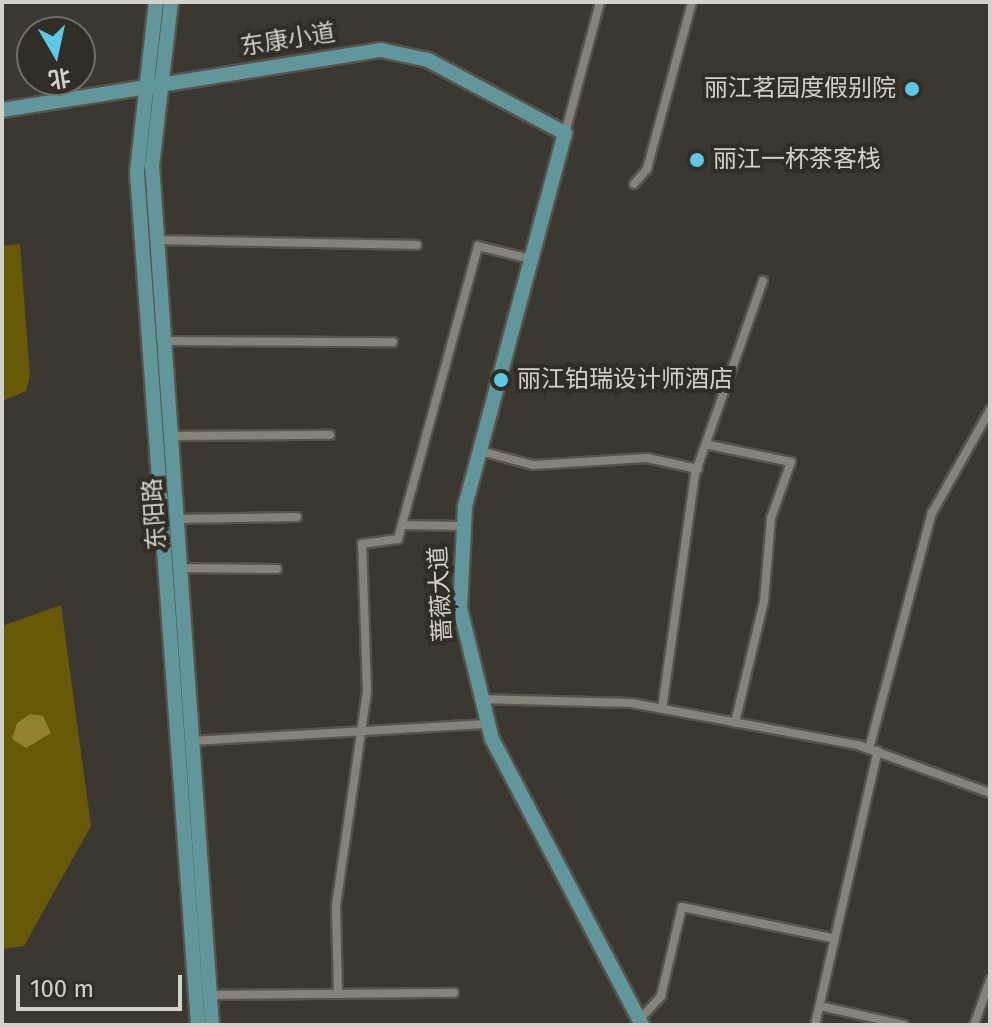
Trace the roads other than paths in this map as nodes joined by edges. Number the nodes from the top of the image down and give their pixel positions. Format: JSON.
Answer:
{"nodes":[{"id":1,"x":156,"y":2,"type":"edge"},
{"id":2,"x":171,"y":2,"type":"edge"},
{"id":3,"x":600,"y":2,"type":"edge"},
{"id":4,"x":692,"y":2,"type":"edge"},
{"id":5,"x":152,"y":84,"type":"junction"},
{"id":6,"x":2,"y":110,"type":"edge"},
{"id":7,"x":565,"y":133,"type":"junction"},
{"id":8,"x":634,"y":184,"type":"dead end"},
{"id":9,"x":159,"y":240,"type":"junction"},
{"id":10,"x":417,"y":245,"type":"dead end"},
{"id":11,"x":527,"y":258,"type":"junction"},
{"id":12,"x":763,"y":281,"type":"dead end"},
{"id":13,"x":166,"y":341,"type":"junction"},
{"id":14,"x":393,"y":342,"type":"dead end"},
{"id":15,"x":990,"y":410,"type":"edge"},
{"id":16,"x":330,"y":435,"type":"dead end"},
{"id":17,"x":172,"y":436,"type":"junction"},
{"id":18,"x":709,"y":445,"type":"junction"},
{"id":19,"x":480,"y":451,"type":"junction"},
{"id":20,"x":698,"y":469,"type":"junction"},
{"id":21,"x":297,"y":517,"type":"dead end"},
{"id":22,"x":177,"y":519,"type":"junction"},
{"id":23,"x":402,"y":525,"type":"junction"},
{"id":24,"x":461,"y":526,"type":"junction"},
{"id":25,"x":181,"y":568,"type":"junction"},
{"id":26,"x":277,"y":569,"type":"dead end"},
{"id":27,"x":477,"y":699,"type":"junction"},
{"id":28,"x":662,"y":709,"type":"junction"},
{"id":29,"x":735,"y":723,"type":"junction"},
{"id":30,"x":486,"y":724,"type":"junction"},
{"id":31,"x":363,"y":736,"type":"junction"},
{"id":32,"x":192,"y":741,"type":"junction"},
{"id":33,"x":873,"y":750,"type":"junction"},
{"id":34,"x":990,"y":793,"type":"edge"},
{"id":35,"x":832,"y":938,"type":"junction"},
{"id":36,"x":990,"y":980,"type":"edge"},
{"id":37,"x":454,"y":993,"type":"dead end"},
{"id":38,"x":338,"y":994,"type":"junction"},
{"id":39,"x":209,"y":995,"type":"junction"},
{"id":40,"x":820,"y":1006,"type":"junction"},
{"id":41,"x":640,"y":1022,"type":"edge"},
{"id":42,"x":198,"y":1025,"type":"edge"},
{"id":43,"x":212,"y":1025,"type":"edge"},
{"id":44,"x":815,"y":1025,"type":"edge"},
{"id":45,"x":904,"y":1025,"type":"edge"},
{"id":46,"x":974,"y":1025,"type":"edge"}],
"edges":[{"from":1,"to":5,"type":"main road","name":"东阳路"},
{"from":2,"to":5,"type":"main road","name":"东阳路"},
{"from":3,"to":7,"type":"street"},
{"from":4,"to":8,"type":"street"},
{"from":5,"to":6,"type":"main road","name":"东康小道"},
{"from":5,"to":7,"type":"main road","name":"东康小道"},
{"from":5,"to":9,"type":"main road","name":"东阳路"},
{"from":5,"to":42,"type":"main road","name":"东阳路"},
{"from":7,"to":11,"type":"main road","name":"蔷薇大道"},
{"from":9,"to":10,"type":"street"},
{"from":9,"to":13,"type":"main road","name":"东阳路"},
{"from":11,"to":19,"type":"main road","name":"蔷薇大道"},
{"from":11,"to":23,"type":"street"},
{"from":12,"to":18,"type":"street"},
{"from":13,"to":14,"type":"street"},
{"from":13,"to":17,"type":"main road","name":"东阳路"},
{"from":15,"to":33,"type":"street"},
{"from":16,"to":17,"type":"street"},
{"from":17,"to":22,"type":"main road","name":"东阳路"},
{"from":18,"to":20,"type":"street"},
{"from":18,"to":29,"type":"street"},
{"from":19,"to":20,"type":"street"},
{"from":19,"to":24,"type":"main road","name":"蔷薇大道"},
{"from":20,"to":28,"type":"street"},
{"from":21,"to":22,"type":"street"},
{"from":22,"to":25,"type":"main road","name":"东阳路"},
{"from":23,"to":24,"type":"street"},
{"from":23,"to":31,"type":"street"},
{"from":24,"to":27,"type":"main road","name":"蔷薇大道"},
{"from":25,"to":26,"type":"street"},
{"from":25,"to":32,"type":"main road","name":"东阳路"},
{"from":27,"to":28,"type":"street"},
{"from":27,"to":30,"type":"main road","name":"蔷薇大道"},
{"from":28,"to":29,"type":"street"},
{"from":29,"to":33,"type":"street"},
{"from":30,"to":31,"type":"street"},
{"from":30,"to":41,"type":"main road","name":"蔷薇大道"},
{"from":31,"to":32,"type":"street"},
{"from":31,"to":38,"type":"street"},
{"from":32,"to":39,"type":"main road","name":"东阳路"},
{"from":33,"to":34,"type":"street"},
{"from":33,"to":35,"type":"street"},
{"from":35,"to":40,"type":"street"},
{"from":35,"to":41,"type":"street"},
{"from":36,"to":46,"type":"street"},
{"from":37,"to":38,"type":"street"},
{"from":38,"to":39,"type":"street"},
{"from":39,"to":43,"type":"main road","name":"东阳路"},
{"from":40,"to":44,"type":"street"},
{"from":40,"to":45,"type":"street"}]}
